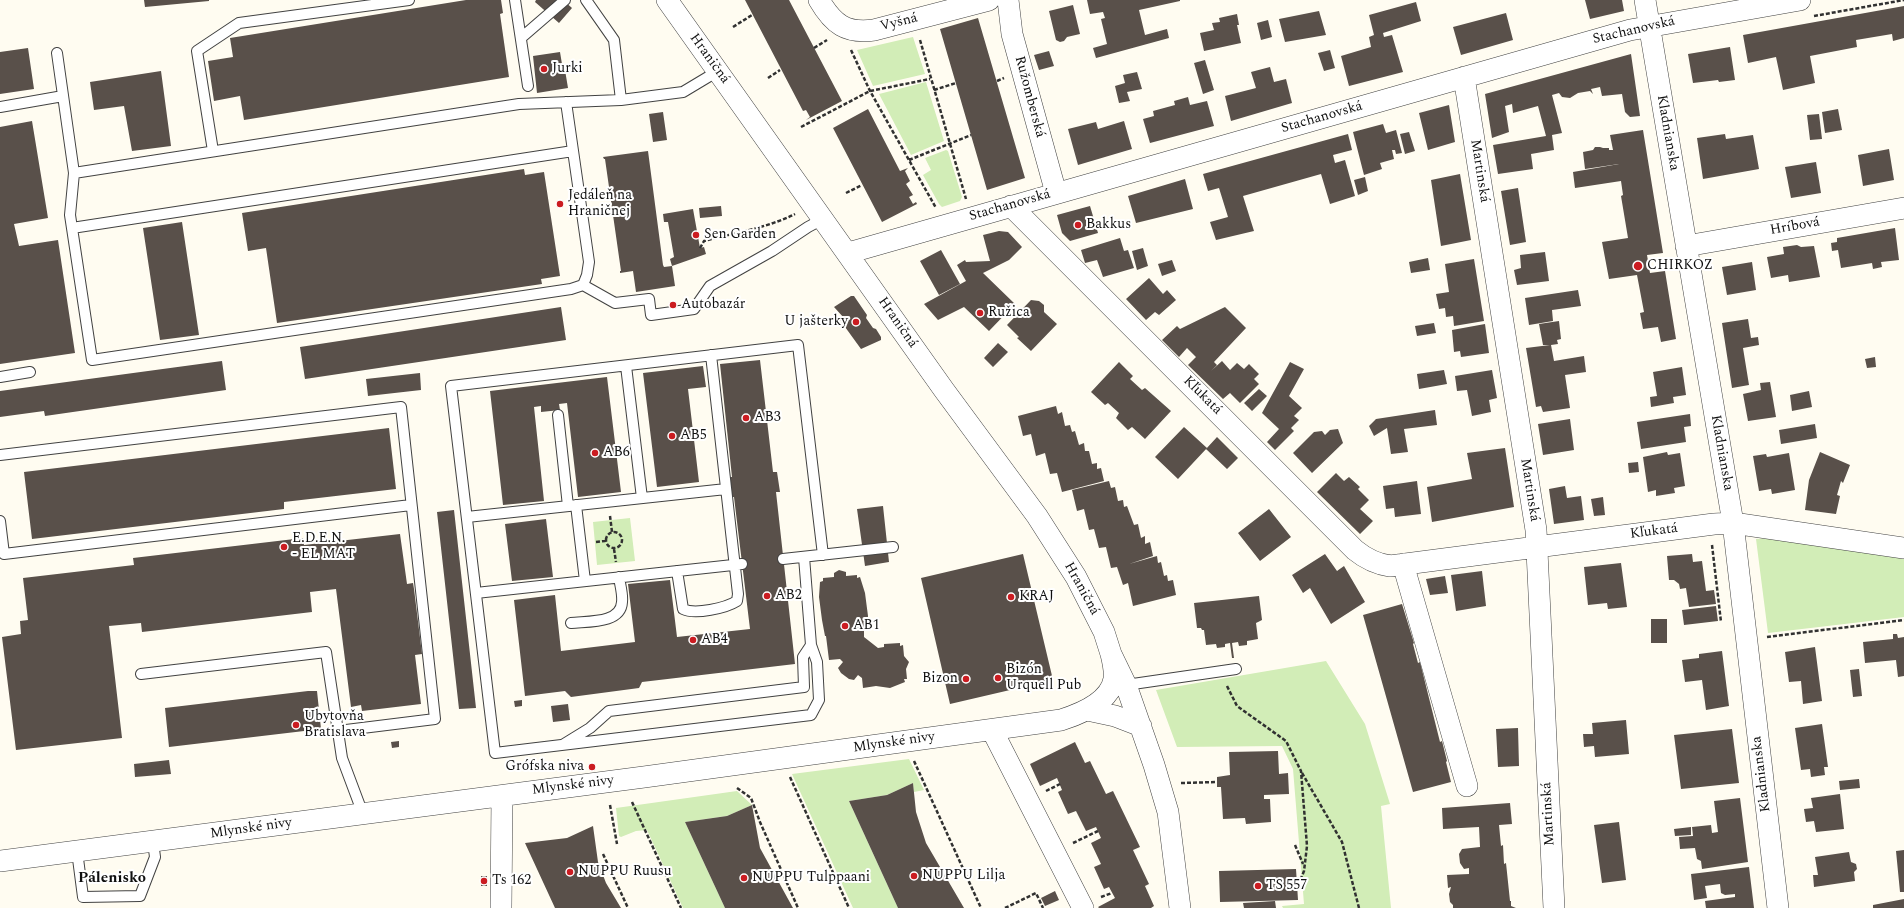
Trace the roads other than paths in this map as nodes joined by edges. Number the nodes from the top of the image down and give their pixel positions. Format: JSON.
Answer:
{"nodes":[{"id":1,"x":409,"y":0,"type":"edge"},
{"id":2,"x":515,"y":0,"type":"edge"},
{"id":3,"x":565,"y":0,"type":"edge"},
{"id":4,"x":586,"y":0,"type":"edge"},
{"id":5,"x":667,"y":0,"type":"edge"},
{"id":6,"x":820,"y":0,"type":"edge"},
{"id":7,"x":989,"y":0,"type":"edge"},
{"id":8,"x":1008,"y":0,"type":"edge"},
{"id":9,"x":1645,"y":0,"type":"edge"},
{"id":10,"x":1797,"y":0,"type":"edge"},
{"id":11,"x":1649,"y":26,"type":"junction"},
{"id":12,"x":521,"y":38,"type":"junction"},
{"id":13,"x":57,"y":53,"type":"dead end"},
{"id":14,"x":718,"y":71,"type":"junction"},
{"id":15,"x":1464,"y":77,"type":"junction"},
{"id":16,"x":528,"y":86,"type":"dead end"},
{"id":17,"x":63,"y":96,"type":"junction"},
{"id":18,"x":620,"y":100,"type":"junction"},
{"id":19,"x":566,"y":102,"type":"junction"},
{"id":20,"x":0,"y":107,"type":"edge"},
{"id":21,"x":573,"y":151,"type":"junction"},
{"id":22,"x":214,"y":152,"type":"junction"},
{"id":23,"x":74,"y":173,"type":"junction"},
{"id":24,"x":1056,"y":193,"type":"junction"},
{"id":25,"x":1011,"y":206,"type":"junction"},
{"id":26,"x":1904,"y":208,"type":"edge"},
{"id":27,"x":823,"y":219,"type":"junction"},
{"id":28,"x":72,"y":228,"type":"junction"},
{"id":29,"x":1686,"y":246,"type":"junction"},
{"id":30,"x":848,"y":253,"type":"junction"},
{"id":31,"x":583,"y":285,"type":"junction"},
{"id":32,"x":711,"y":356,"type":"junction"},
{"id":33,"x":626,"y":366,"type":"junction"},
{"id":34,"x":30,"y":372,"type":"dead end"},
{"id":35,"x":0,"y":377,"type":"edge"},
{"id":36,"x":558,"y":415,"type":"dead end"},
{"id":37,"x":0,"y":455,"type":"edge"},
{"id":38,"x":726,"y":489,"type":"junction"},
{"id":39,"x":642,"y":498,"type":"junction"},
{"id":40,"x":411,"y":506,"type":"junction"},
{"id":41,"x":572,"y":506,"type":"junction"},
{"id":42,"x":467,"y":517,"type":"junction"},
{"id":43,"x":0,"y":521,"type":"edge"},
{"id":44,"x":1733,"y":523,"type":"junction"},
{"id":45,"x":893,"y":547,"type":"dead end"},
{"id":46,"x":1537,"y":547,"type":"junction"},
{"id":47,"x":1904,"y":548,"type":"edge"},
{"id":48,"x":823,"y":555,"type":"junction"},
{"id":49,"x":804,"y":557,"type":"junction"},
{"id":50,"x":784,"y":559,"type":"dead end"},
{"id":51,"x":738,"y":564,"type":"junction"},
{"id":52,"x":1403,"y":564,"type":"junction"},
{"id":53,"x":677,"y":571,"type":"junction"},
{"id":54,"x":619,"y":577,"type":"junction"},
{"id":55,"x":585,"y":581,"type":"junction"},
{"id":56,"x":476,"y":593,"type":"junction"},
{"id":57,"x":571,"y":623,"type":"dead end"},
{"id":58,"x":811,"y":645,"type":"junction"},
{"id":59,"x":1111,"y":654,"type":"junction"},
{"id":60,"x":1236,"y":669,"type":"dead end"},
{"id":61,"x":141,"y":674,"type":"dead end"},
{"id":62,"x":1126,"y":685,"type":"junction"},
{"id":63,"x":1087,"y":710,"type":"junction"},
{"id":64,"x":1141,"y":726,"type":"junction"},
{"id":65,"x":992,"y":730,"type":"junction"},
{"id":66,"x":338,"y":731,"type":"junction"},
{"id":67,"x":564,"y":744,"type":"junction"},
{"id":68,"x":1467,"y":786,"type":"dead end"},
{"id":69,"x":502,"y":796,"type":"junction"},
{"id":70,"x":363,"y":814,"type":"junction"},
{"id":71,"x":153,"y":842,"type":"junction"},
{"id":72,"x":77,"y":851,"type":"junction"},
{"id":73,"x":0,"y":861,"type":"edge"},
{"id":74,"x":501,"y":908,"type":"edge"},
{"id":75,"x":1083,"y":908,"type":"edge"},
{"id":76,"x":1180,"y":908,"type":"edge"},
{"id":77,"x":1554,"y":908,"type":"edge"},
{"id":78,"x":1778,"y":908,"type":"edge"}],
"edges":[{"from":1,"to":22,"type":"lane"},
{"from":2,"to":12,"type":"lane"},
{"from":3,"to":12,"type":"lane"},
{"from":4,"to":18,"type":"lane"},
{"from":5,"to":14,"type":"street","name":"Hraničná"},
{"from":6,"to":7,"type":"street","name":"Vyšná"},
{"from":8,"to":24,"type":"street","name":"Ružomberská"},
{"from":9,"to":11,"type":"street","name":"Kladnianska"},
{"from":10,"to":11,"type":"street","name":"Stachanovská"},
{"from":11,"to":15,"type":"street","name":"Stachanovská"},
{"from":11,"to":29,"type":"street","name":"Kladnianska"},
{"from":12,"to":16,"type":"lane"},
{"from":13,"to":17,"type":"lane"},
{"from":14,"to":18,"type":"lane"},
{"from":14,"to":27,"type":"street","name":"Hraničná"},
{"from":15,"to":24,"type":"street","name":"Stachanovská"},
{"from":15,"to":46,"type":"street","name":"Martinská"},
{"from":17,"to":20,"type":"lane"},
{"from":17,"to":23,"type":"lane"},
{"from":18,"to":19,"type":"lane"},
{"from":19,"to":21,"type":"lane"},
{"from":19,"to":22,"type":"lane"},
{"from":21,"to":28,"type":"lane"},
{"from":21,"to":31,"type":"lane"},
{"from":22,"to":23,"type":"lane"},
{"from":23,"to":28,"type":"lane"},
{"from":24,"to":25,"type":"street","name":"Stachanovská"},
{"from":25,"to":30,"type":"street","name":"Stachanovská"},
{"from":25,"to":52,"type":"street","name":"Kľukatá"},
{"from":26,"to":29,"type":"street","name":"Hríbová"},
{"from":27,"to":30,"type":"street","name":"Hraničná"},
{"from":27,"to":31,"type":"lane"},
{"from":28,"to":31,"type":"lane"},
{"from":29,"to":44,"type":"street","name":"Kladnianska"},
{"from":30,"to":59,"type":"street","name":"Hraničná"},
{"from":32,"to":33,"type":"lane"},
{"from":32,"to":38,"type":"lane"},
{"from":32,"to":48,"type":"lane"},
{"from":33,"to":39,"type":"lane"},
{"from":33,"to":42,"type":"lane"},
{"from":34,"to":35,"type":"lane"},
{"from":36,"to":41,"type":"lane"},
{"from":37,"to":40,"type":"lane"},
{"from":38,"to":39,"type":"lane"},
{"from":38,"to":51,"type":"lane"},
{"from":39,"to":41,"type":"lane"},
{"from":40,"to":43,"type":"lane"},
{"from":40,"to":66,"type":"lane"},
{"from":41,"to":42,"type":"lane"},
{"from":41,"to":55,"type":"lane"},
{"from":42,"to":56,"type":"lane"},
{"from":44,"to":46,"type":"street","name":"Kľukatá"},
{"from":44,"to":47,"type":"street","name":"Kľukatá"},
{"from":44,"to":78,"type":"street","name":"Kladnianska"},
{"from":45,"to":48,"type":"lane"},
{"from":46,"to":52,"type":"street","name":"Kľukatá"},
{"from":46,"to":77,"type":"street","name":"Martinská"},
{"from":48,"to":49,"type":"lane"},
{"from":49,"to":50,"type":"lane"},
{"from":49,"to":58,"type":"lane"},
{"from":51,"to":53,"type":"lane"},
{"from":51,"to":53,"type":"lane"},
{"from":52,"to":68,"type":"street"},
{"from":53,"to":54,"type":"lane"},
{"from":54,"to":55,"type":"lane"},
{"from":54,"to":57,"type":"lane"},
{"from":55,"to":56,"type":"lane"},
{"from":56,"to":67,"type":"lane"},
{"from":58,"to":67,"type":"lane"},
{"from":58,"to":67,"type":"lane"},
{"from":59,"to":62,"type":"street","name":"Hraničná"},
{"from":59,"to":63,"type":"street","name":"Hraničná"},
{"from":60,"to":62,"type":"lane"},
{"from":61,"to":66,"type":"lane"},
{"from":62,"to":64,"type":"street","name":"Hraničná"},
{"from":63,"to":64,"type":"street"},
{"from":63,"to":65,"type":"street","name":"Mlynské nivy"},
{"from":64,"to":76,"type":"street","name":"Hraničná"},
{"from":65,"to":69,"type":"street","name":"Mlynské nivy"},
{"from":65,"to":75,"type":"street"},
{"from":66,"to":70,"type":"lane"},
{"from":69,"to":70,"type":"street","name":"Mlynské nivy"},
{"from":69,"to":74,"type":"street"},
{"from":70,"to":71,"type":"street","name":"Mlynské nivy"},
{"from":71,"to":72,"type":"street","name":"Mlynské nivy"},
{"from":71,"to":72,"type":"lane"},
{"from":72,"to":73,"type":"street","name":"Mlynské nivy"}]}
